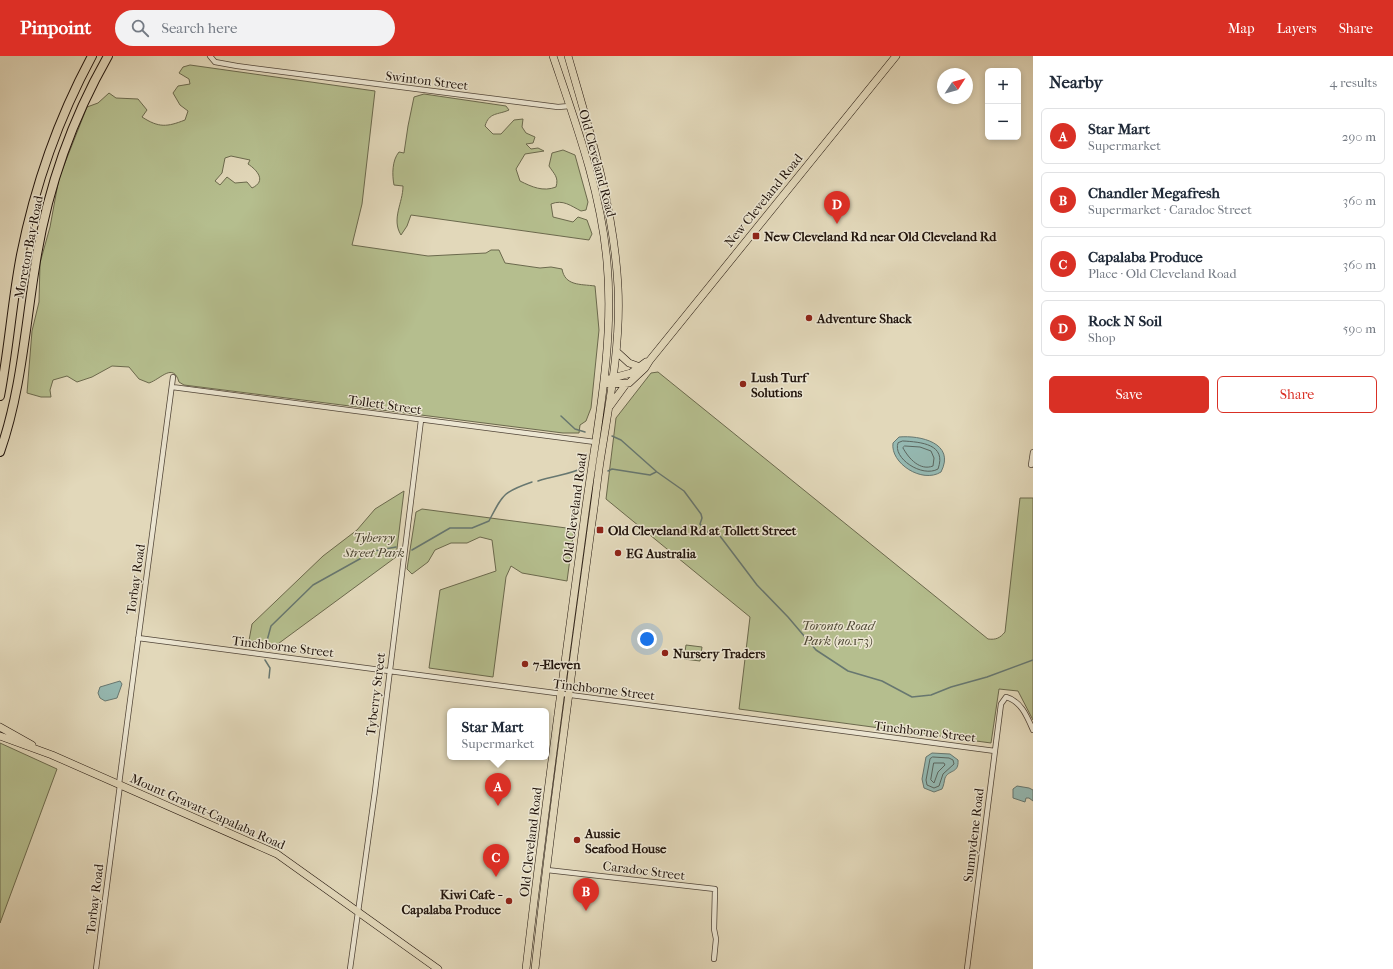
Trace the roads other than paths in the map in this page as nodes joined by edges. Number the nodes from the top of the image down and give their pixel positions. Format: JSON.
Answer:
{"nodes":[{"id":1,"x":92,"y":56,"type":"edge"},
{"id":2,"x":108,"y":56,"type":"edge"},
{"id":3,"x":553,"y":56,"type":"edge"},
{"id":4,"x":568,"y":56,"type":"edge"},
{"id":5,"x":896,"y":56,"type":"edge"},
{"id":6,"x":210,"y":57,"type":"edge"},
{"id":7,"x":570,"y":106,"type":"junction"},
{"id":8,"x":617,"y":352,"type":"junction"},
{"id":9,"x":650,"y":360,"type":"junction"},
{"id":10,"x":640,"y":367,"type":"junction"},
{"id":11,"x":173,"y":377,"type":"dead end"},
{"id":12,"x":603,"y":381,"type":"junction"},
{"id":13,"x":613,"y":381,"type":"junction"},
{"id":14,"x":626,"y":384,"type":"junction"},
{"id":15,"x":172,"y":387,"type":"junction"},
{"id":16,"x":0,"y":396,"type":"edge"},
{"id":17,"x":610,"y":406,"type":"junction"},
{"id":18,"x":421,"y":420,"type":"junction"},
{"id":19,"x":595,"y":442,"type":"junction"},
{"id":20,"x":0,"y":452,"type":"edge"},
{"id":21,"x":1033,"y":452,"type":"edge"},
{"id":22,"x":1031,"y":465,"type":"dead end"},
{"id":23,"x":138,"y":638,"type":"junction"},
{"id":24,"x":389,"y":671,"type":"junction"},
{"id":25,"x":561,"y":695,"type":"junction"},
{"id":26,"x":570,"y":696,"type":"junction"},
{"id":27,"x":0,"y":727,"type":"edge"},
{"id":28,"x":1033,"y":730,"type":"edge"},
{"id":29,"x":0,"y":736,"type":"edge"},
{"id":30,"x":37,"y":748,"type":"junction"},
{"id":31,"x":995,"y":751,"type":"junction"},
{"id":32,"x":120,"y":784,"type":"junction"},
{"id":33,"x":547,"y":870,"type":"junction"},
{"id":34,"x":359,"y":912,"type":"junction"},
{"id":35,"x":714,"y":959,"type":"dead end"},
{"id":36,"x":96,"y":969,"type":"edge"},
{"id":37,"x":350,"y":969,"type":"edge"},
{"id":38,"x":438,"y":969,"type":"edge"},
{"id":39,"x":526,"y":969,"type":"edge"},
{"id":40,"x":535,"y":969,"type":"edge"},
{"id":41,"x":967,"y":969,"type":"edge"}],
"edges":[{"from":1,"to":16,"type":"highway","name":"Moreton Bay Road"},
{"from":2,"to":20,"type":"highway","name":"Moreton Bay Road"},
{"from":3,"to":7,"type":"main road","name":"Old Cleveland Road"},
{"from":4,"to":8,"type":"main road","name":"Old Cleveland Road"},
{"from":5,"to":9,"type":"main road","name":"New Cleveland Road"},
{"from":6,"to":7,"type":"street","name":"Swinton Street"},
{"from":7,"to":12,"type":"main road","name":"Old Cleveland Road"},
{"from":8,"to":10,"type":"main road"},
{"from":8,"to":13,"type":"main road","name":"Old Cleveland Road"},
{"from":9,"to":10,"type":"main road","name":"New Cleveland Road"},
{"from":9,"to":14,"type":"main road","name":"New Cleveland Road"},
{"from":10,"to":13,"type":"main road","name":"New Cleveland Road"},
{"from":11,"to":15,"type":"street","name":"Torbay Road"},
{"from":12,"to":13,"type":"main road","name":"New Cleveland Road"},
{"from":12,"to":19,"type":"main road","name":"Old Cleveland Road"},
{"from":13,"to":14,"type":"main road","name":"New Cleveland Road"},
{"from":13,"to":17,"type":"main road","name":"Old Cleveland Road"},
{"from":14,"to":17,"type":"main road"},
{"from":15,"to":18,"type":"street","name":"Tollett Street"},
{"from":15,"to":23,"type":"street","name":"Torbay Road"},
{"from":17,"to":26,"type":"main road","name":"Old Cleveland Road"},
{"from":18,"to":19,"type":"street","name":"Tollett Street"},
{"from":18,"to":24,"type":"street","name":"Tyberry Street"},
{"from":19,"to":25,"type":"main road","name":"Old Cleveland Road"},
{"from":21,"to":22,"type":"street"},
{"from":23,"to":24,"type":"street","name":"Tinchborne Street"},
{"from":23,"to":32,"type":"street","name":"Torbay Road"},
{"from":24,"to":25,"type":"street","name":"Tinchborne Street"},
{"from":24,"to":34,"type":"street","name":"Tyberry Street"},
{"from":25,"to":26,"type":"street","name":"Tinchborne Street"},
{"from":25,"to":39,"type":"main road","name":"Old Cleveland Road"},
{"from":26,"to":31,"type":"street","name":"Tinchborne Street"},
{"from":26,"to":33,"type":"main road","name":"Old Cleveland Road"},
{"from":27,"to":30,"type":"main road","name":"Mount Gravatt-Capalaba Road"},
{"from":28,"to":31,"type":"street","name":"Sunnydene Road"},
{"from":29,"to":30,"type":"main road","name":"Mount Gravatt-Capalaba Road"},
{"from":30,"to":32,"type":"main road","name":"Mount Gravatt-Capalaba Road"},
{"from":31,"to":41,"type":"street","name":"Sunnydene Road"},
{"from":32,"to":34,"type":"main road","name":"Mount Gravatt-Capalaba Road"},
{"from":32,"to":36,"type":"street","name":"Torbay Road"},
{"from":33,"to":35,"type":"street","name":"Caradoc Street"},
{"from":33,"to":40,"type":"main road","name":"Old Cleveland Road"},
{"from":34,"to":37,"type":"street","name":"Tyberry Street"},
{"from":34,"to":38,"type":"main road","name":"Mount Gravatt-Capalaba Road"}]}
